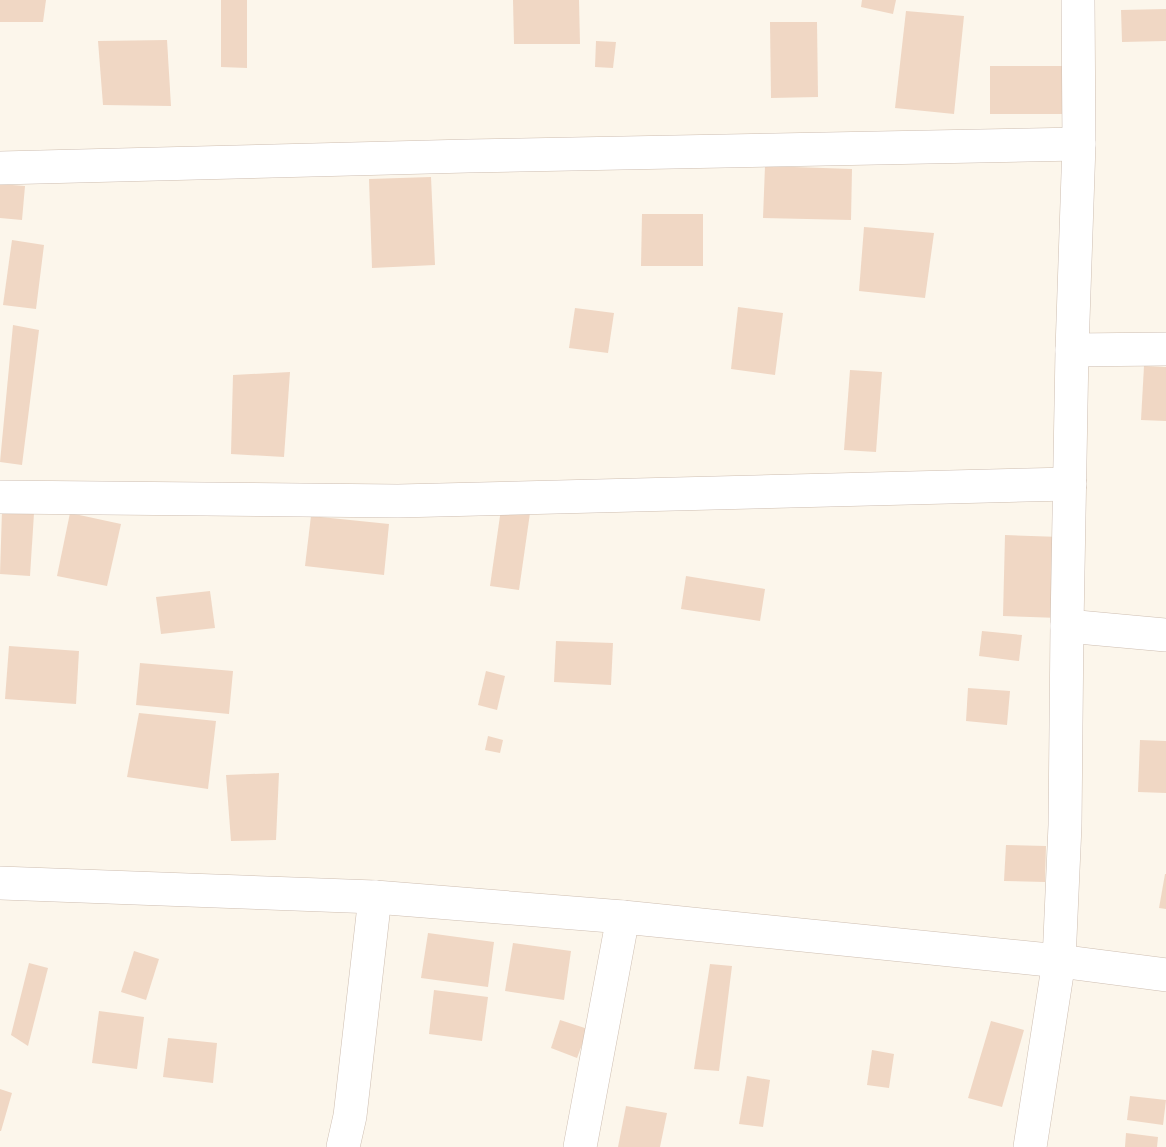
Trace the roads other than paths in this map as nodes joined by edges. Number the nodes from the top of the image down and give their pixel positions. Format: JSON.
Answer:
{"nodes":[{"id":1,"x":1078,"y":0,"type":"edge"},
{"id":2,"x":1079,"y":144,"type":"junction"},
{"id":3,"x":0,"y":168,"type":"edge"},
{"id":4,"x":1072,"y":350,"type":"junction"},
{"id":5,"x":1166,"y":350,"type":"edge"},
{"id":6,"x":1070,"y":484,"type":"junction"},
{"id":7,"x":0,"y":497,"type":"edge"},
{"id":8,"x":1067,"y":626,"type":"junction"},
{"id":9,"x":1166,"y":634,"type":"edge"},
{"id":10,"x":0,"y":883,"type":"edge"},
{"id":11,"x":375,"y":897,"type":"junction"},
{"id":12,"x":623,"y":917,"type":"junction"},
{"id":13,"x":1059,"y":961,"type":"junction"},
{"id":14,"x":1166,"y":975,"type":"edge"},
{"id":15,"x":343,"y":1147,"type":"edge"},
{"id":16,"x":580,"y":1147,"type":"edge"},
{"id":17,"x":1030,"y":1147,"type":"edge"}],
"edges":[{"from":1,"to":2,"type":"street"},
{"from":2,"to":3,"type":"street"},
{"from":2,"to":4,"type":"street"},
{"from":4,"to":5,"type":"street"},
{"from":4,"to":6,"type":"street"},
{"from":6,"to":7,"type":"street"},
{"from":6,"to":8,"type":"street"},
{"from":8,"to":9,"type":"street"},
{"from":8,"to":13,"type":"street"},
{"from":10,"to":11,"type":"street"},
{"from":11,"to":12,"type":"street"},
{"from":11,"to":15,"type":"street"},
{"from":12,"to":13,"type":"street"},
{"from":12,"to":16,"type":"street"},
{"from":13,"to":14,"type":"street"},
{"from":13,"to":17,"type":"street"}]}
